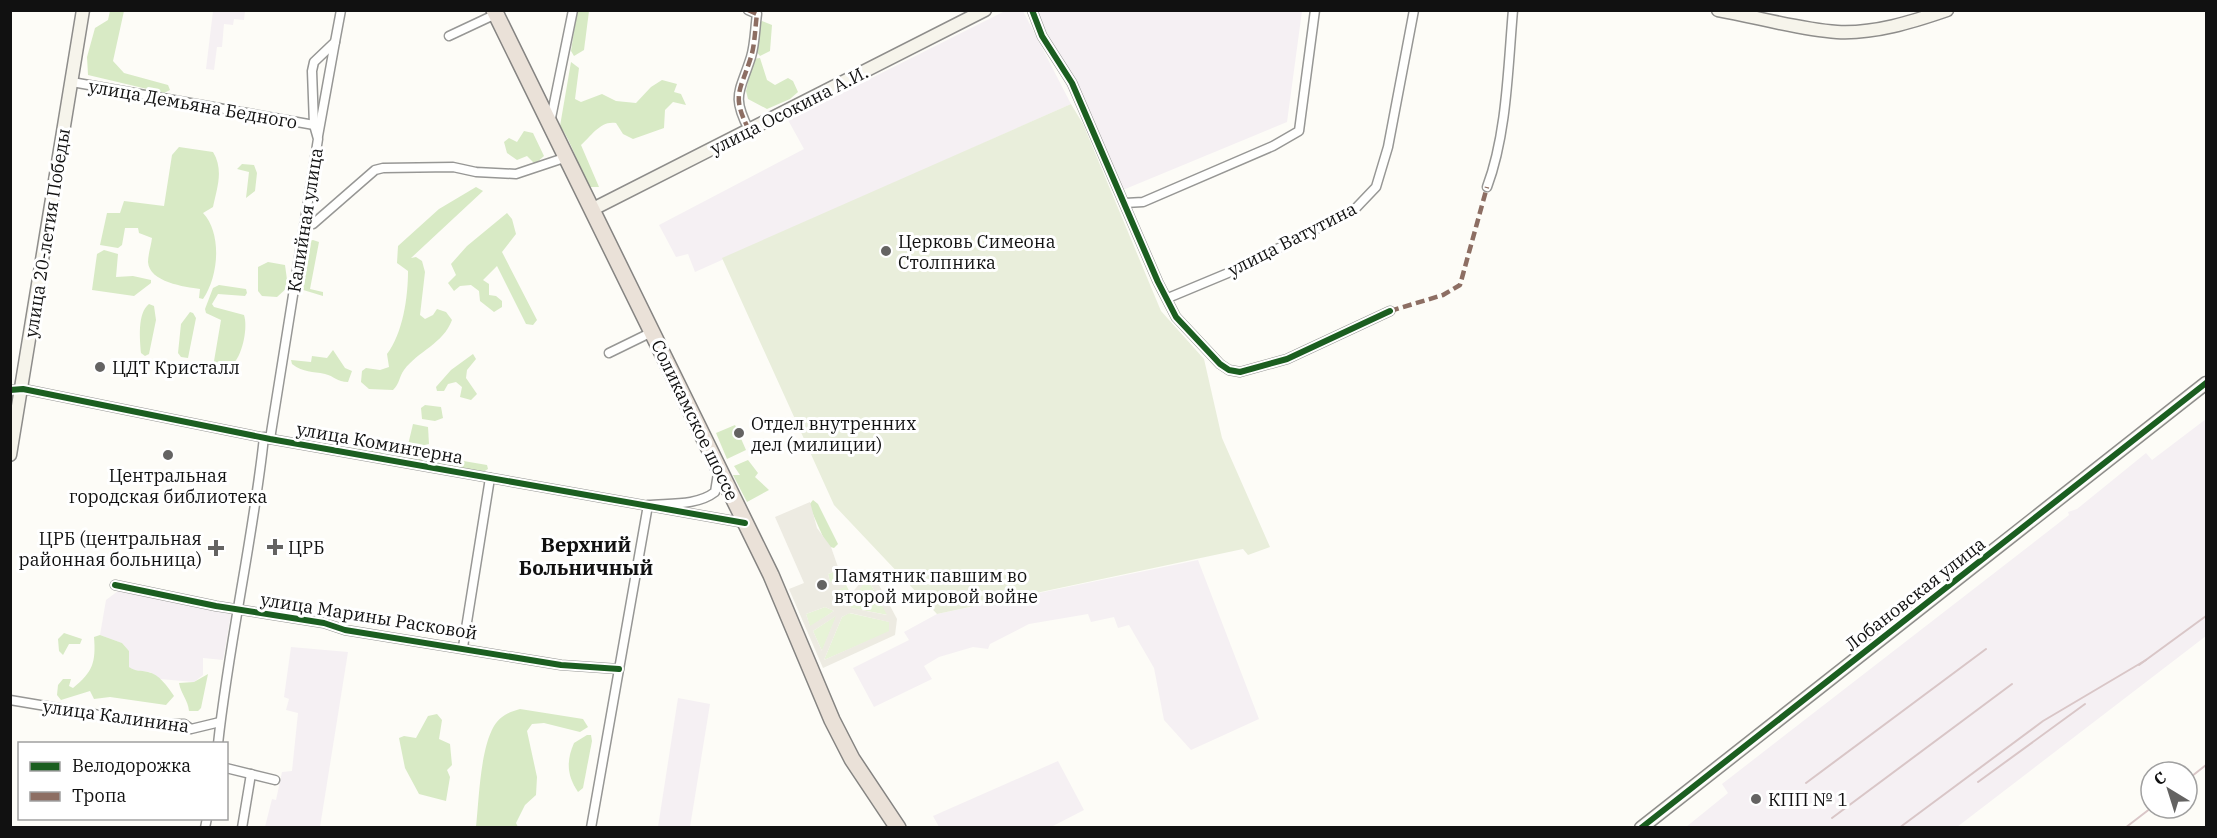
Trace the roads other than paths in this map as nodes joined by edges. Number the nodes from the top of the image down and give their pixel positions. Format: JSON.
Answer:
{"nodes":[{"id":1,"x":83,"y":10,"type":"edge"},
{"id":2,"x":341,"y":10,"type":"edge"},
{"id":3,"x":573,"y":10,"type":"edge"},
{"id":4,"x":985,"y":10,"type":"edge"},
{"id":5,"x":1032,"y":10,"type":"edge"},
{"id":6,"x":1315,"y":10,"type":"edge"},
{"id":7,"x":1414,"y":10,"type":"edge"},
{"id":8,"x":1513,"y":10,"type":"edge"},
{"id":9,"x":1718,"y":10,"type":"edge"},
{"id":10,"x":1947,"y":10,"type":"edge"},
{"id":11,"x":495,"y":12,"type":"edge"},
{"id":12,"x":755,"y":12,"type":"edge"},
{"id":13,"x":449,"y":36,"type":"dead end"},
{"id":14,"x":335,"y":42,"type":"junction"},
{"id":15,"x":72,"y":82,"type":"junction"},
{"id":16,"x":550,"y":124,"type":"junction"},
{"id":17,"x":314,"y":125,"type":"junction"},
{"id":18,"x":748,"y":130,"type":"junction"},
{"id":19,"x":318,"y":139,"type":"junction"},
{"id":20,"x":567,"y":157,"type":"junction"},
{"id":21,"x":1487,"y":187,"type":"dead end"},
{"id":22,"x":1125,"y":203,"type":"junction"},
{"id":23,"x":593,"y":209,"type":"junction"},
{"id":24,"x":304,"y":223,"type":"junction"},
{"id":25,"x":1168,"y":298,"type":"junction"},
{"id":26,"x":1390,"y":311,"type":"dead end"},
{"id":27,"x":652,"y":332,"type":"junction"},
{"id":28,"x":609,"y":353,"type":"dead end"},
{"id":29,"x":2206,"y":383,"type":"edge"},
{"id":30,"x":16,"y":390,"type":"edge"},
{"id":31,"x":267,"y":438,"type":"junction"},
{"id":32,"x":10,"y":455,"type":"edge"},
{"id":33,"x":718,"y":465,"type":"junction"},
{"id":34,"x":489,"y":478,"type":"junction"},
{"id":35,"x":648,"y":505,"type":"junction"},
{"id":36,"x":746,"y":523,"type":"junction"},
{"id":37,"x":115,"y":585,"type":"dead end"},
{"id":38,"x":237,"y":610,"type":"junction"},
{"id":39,"x":463,"y":647,"type":"junction"},
{"id":40,"x":619,"y":669,"type":"junction"},
{"id":41,"x":10,"y":700,"type":"edge"},
{"id":42,"x":220,"y":722,"type":"junction"},
{"id":43,"x":218,"y":742,"type":"edge"},
{"id":44,"x":228,"y":768,"type":"edge"},
{"id":45,"x":251,"y":774,"type":"junction"},
{"id":46,"x":275,"y":780,"type":"dead end"},
{"id":47,"x":242,"y":828,"type":"edge"},
{"id":48,"x":591,"y":828,"type":"edge"},
{"id":49,"x":898,"y":828,"type":"edge"},
{"id":50,"x":1641,"y":828,"type":"edge"}],
"edges":[{"from":1,"to":15,"type":"street","name":"улица 20-летия Победы"},
{"from":2,"to":14,"type":"street"},
{"from":3,"to":16,"type":"street"},
{"from":4,"to":18,"type":"street","name":"улица Осокина А.И."},
{"from":5,"to":22,"type":"street"},
{"from":6,"to":22,"type":"street"},
{"from":7,"to":25,"type":"street","name":"улица Ватутина"},
{"from":8,"to":21,"type":"street"},
{"from":9,"to":10,"type":"street"},
{"from":11,"to":13,"type":"street"},
{"from":11,"to":16,"type":"highway","name":"Соликамское шоссе"},
{"from":12,"to":18,"type":"street"},
{"from":14,"to":17,"type":"street","name":"Калийная улица"},
{"from":14,"to":19,"type":"street"},
{"from":15,"to":17,"type":"street","name":"улица Демьяна Бедного"},
{"from":15,"to":30,"type":"street","name":"улица 20-летия Победы"},
{"from":16,"to":20,"type":"highway","name":"Соликамское шоссе"},
{"from":17,"to":19,"type":"street","name":"Калийная улица"},
{"from":18,"to":23,"type":"street","name":"улица Осокина А.И."},
{"from":19,"to":24,"type":"street","name":"Калийная улица"},
{"from":20,"to":23,"type":"highway","name":"Соликамское шоссе"},
{"from":20,"to":24,"type":"street"},
{"from":22,"to":25,"type":"street"},
{"from":23,"to":27,"type":"highway","name":"Соликамское шоссе"},
{"from":24,"to":31,"type":"street","name":"Калийная улица"},
{"from":25,"to":26,"type":"street"},
{"from":27,"to":28,"type":"street"},
{"from":27,"to":33,"type":"highway","name":"Соликамское шоссе"},
{"from":29,"to":50,"type":"street","name":"Лобановская улица"},
{"from":30,"to":31,"type":"street","name":"улица Коминтерна"},
{"from":30,"to":32,"type":"street","name":"улица 20-летия Победы"},
{"from":31,"to":34,"type":"street","name":"улица Коминтерна"},
{"from":31,"to":38,"type":"street","name":"Калийная улица"},
{"from":33,"to":35,"type":"street","name":"улица Коминтерна"},
{"from":33,"to":36,"type":"highway","name":"Соликамское шоссе"},
{"from":34,"to":35,"type":"street","name":"улица Коминтерна"},
{"from":34,"to":39,"type":"street"},
{"from":35,"to":36,"type":"street","name":"улица Коминтерна"},
{"from":35,"to":40,"type":"street"},
{"from":36,"to":49,"type":"highway","name":"Соликамское шоссе"},
{"from":37,"to":38,"type":"street","name":"улица Марины Расковой"},
{"from":38,"to":39,"type":"street","name":"улица Марины Расковой"},
{"from":38,"to":42,"type":"street","name":"Калийная улица"},
{"from":39,"to":40,"type":"street","name":"улица Марины Расковой"},
{"from":40,"to":48,"type":"street"},
{"from":41,"to":42,"type":"street","name":"улица Калинина"},
{"from":42,"to":43,"type":"street","name":"Калийная улица"},
{"from":44,"to":45,"type":"street"},
{"from":45,"to":46,"type":"street"},
{"from":45,"to":47,"type":"street"}]}
